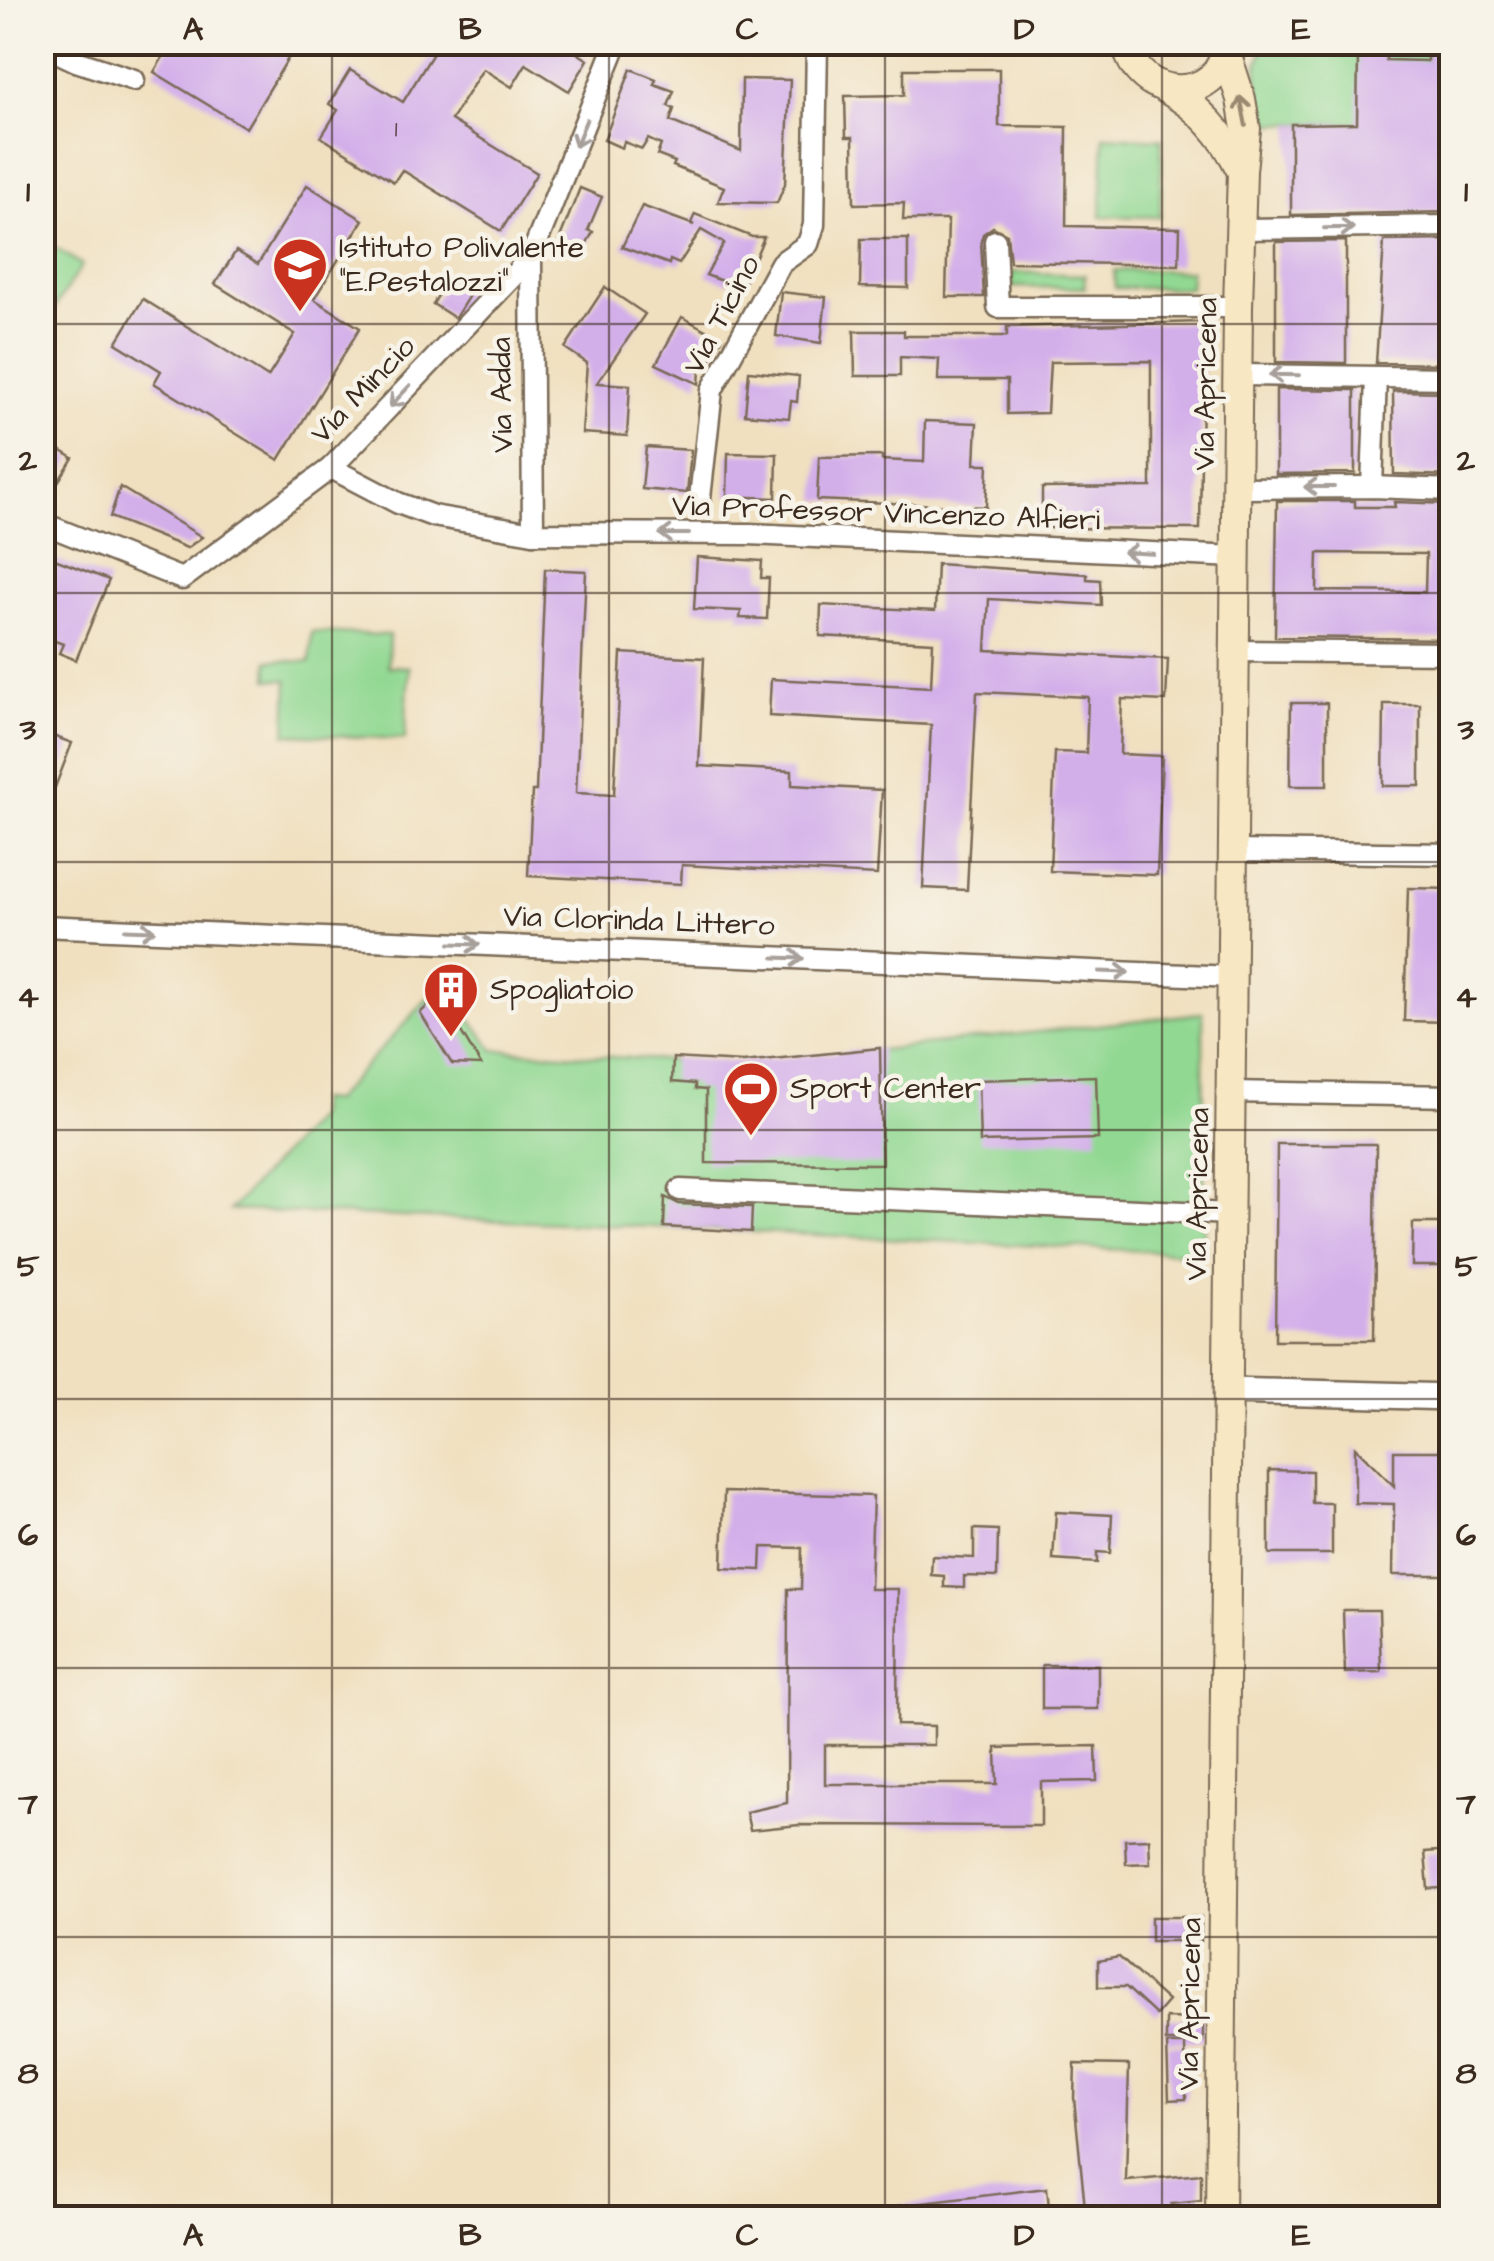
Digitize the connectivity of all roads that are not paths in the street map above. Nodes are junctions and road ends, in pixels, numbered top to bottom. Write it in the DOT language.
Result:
graph roads {
  1 [pos="618,42"];
  2 [pos="817,42"];
  3 [pos="1100,42"];
  4 [pos="1126,42"];
  5 [pos="42,45"];
  6 [pos="1227,47"];
  7 [pos="1139,74"];
  8 [pos="134,80"];
  9 [pos="1166,89"];
  10 [pos="1242,171"];
  11 [pos="1452,226"];
  12 [pos="1241,230"];
  13 [pos="995,242"];
  14 [pos="531,257"];
  15 [pos="1238,307"];
  16 [pos="1240,375"];
  17 [pos="1376,377"];
  18 [pos="1452,378"];
  19 [pos="331,468"];
  20 [pos="1372,487"];
  21 [pos="1237,488"];
  22 [pos="1452,490"];
  23 [pos="699,507"];
  24 [pos="42,524"];
  25 [pos="534,533"];
  26 [pos="1236,557"];
  27 [pos="1236,651"];
  28 [pos="1452,653"];
  29 [pos="1234,852"];
  30 [pos="1452,854"];
  31 [pos="42,926"];
  32 [pos="1233,977"];
  33 [pos="1232,1092"];
  34 [pos="1452,1096"];
  35 [pos="680,1190"];
  36 [pos="1231,1214"];
  37 [pos="1229,1391"];
  38 [pos="1452,1396"];
  39 [pos="1220,2218"];
  1 -- 14 [label="street, Via Mincio, one-way"];
  2 -- 23 [label="street, Via Ticino"];
  3 -- 7 [label="main road"];
  4 -- 7 [label="main road"];
  5 -- 8 [label="street"];
  6 -- 9 [label="main road"];
  10 -- 6 [label="main road, Via Apricena, one-way"];
  7 -- 9 [label="main road"];
  9 -- 10 [label="main road"];
  10 -- 12 [label="main road, Via Apricena"];
  12 -- 11 [label="street, one-way"];
  12 -- 15 [label="main road, Via Apricena"];
  13 -- 15 [label="street"];
  14 -- 19 [label="street, Via Mincio, one-way"];
  14 -- 25 [label="street, Via Adda"];
  15 -- 16 [label="main road, Via Apricena"];
  17 -- 16 [label="street, one-way"];
  16 -- 21 [label="main road, Via Apricena"];
  17 -- 18 [label="street"];
  17 -- 20 [label="street"];
  19 -- 24 [label="street, Via Mincio"];
  19 -- 25 [label="street, Via Professor Vincenzo Alfieri"];
  20 -- 21 [label="street, one-way"];
  20 -- 22 [label="street"];
  21 -- 26 [label="main road, Via Apricena"];
  26 -- 25 [label="street, Via Professor Vincenzo Alfieri, one-way"];
  26 -- 27 [label="main road, Via Apricena"];
  27 -- 28 [label="street"];
  27 -- 29 [label="main road, Via Apricena"];
  29 -- 30 [label="street"];
  29 -- 32 [label="main road, Via Apricena"];
  31 -- 32 [label="street, Via Clorinda Littero, one-way"];
  32 -- 33 [label="main road, Via Apricena"];
  33 -- 34 [label="street"];
  33 -- 36 [label="main road, Via Apricena"];
  35 -- 36 [label="street"];
  36 -- 37 [label="main road, Via Apricena"];
  37 -- 38 [label="street"];
  37 -- 39 [label="main road, Via Apricena"];
}
